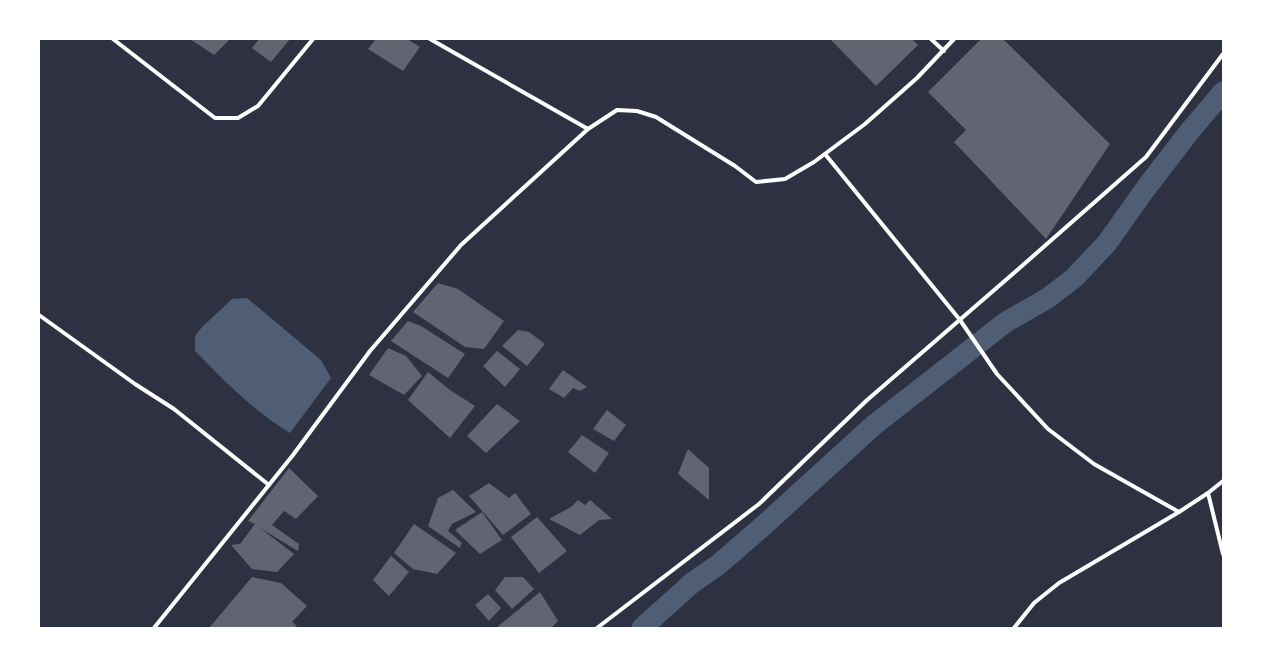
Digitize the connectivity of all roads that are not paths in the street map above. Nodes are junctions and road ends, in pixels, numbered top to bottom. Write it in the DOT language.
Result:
graph roads {
  1 [pos="113,39"];
  2 [pos="313,39"];
  3 [pos="430,39"];
  4 [pos="931,39"];
  5 [pos="954,39"];
  6 [pos="944,51"];
  7 [pos="1223,54"];
  8 [pos="588,129"];
  9 [pos="825,154"];
  10 [pos="39,315"];
  11 [pos="960,320"];
  12 [pos="1223,481"];
  13 [pos="269,485"];
  14 [pos="1208,493"];
  15 [pos="1179,512"];
  16 [pos="1223,554"];
  17 [pos="154,628"];
  18 [pos="597,628"];
  19 [pos="1014,628"];
  1 -- 2 [label="street"];
  3 -- 8 [label="street"];
  4 -- 6 [label="street"];
  5 -- 6 [label="street"];
  6 -- 9 [label="street"];
  7 -- 11 [label="street"];
  8 -- 9 [label="street"];
  8 -- 13 [label="street"];
  9 -- 11 [label="street"];
  10 -- 13 [label="street"];
  11 -- 15 [label="street"];
  11 -- 18 [label="street"];
  12 -- 14 [label="street"];
  13 -- 17 [label="street"];
  14 -- 15 [label="street"];
  14 -- 16 [label="street"];
  15 -- 19 [label="street"];
}
